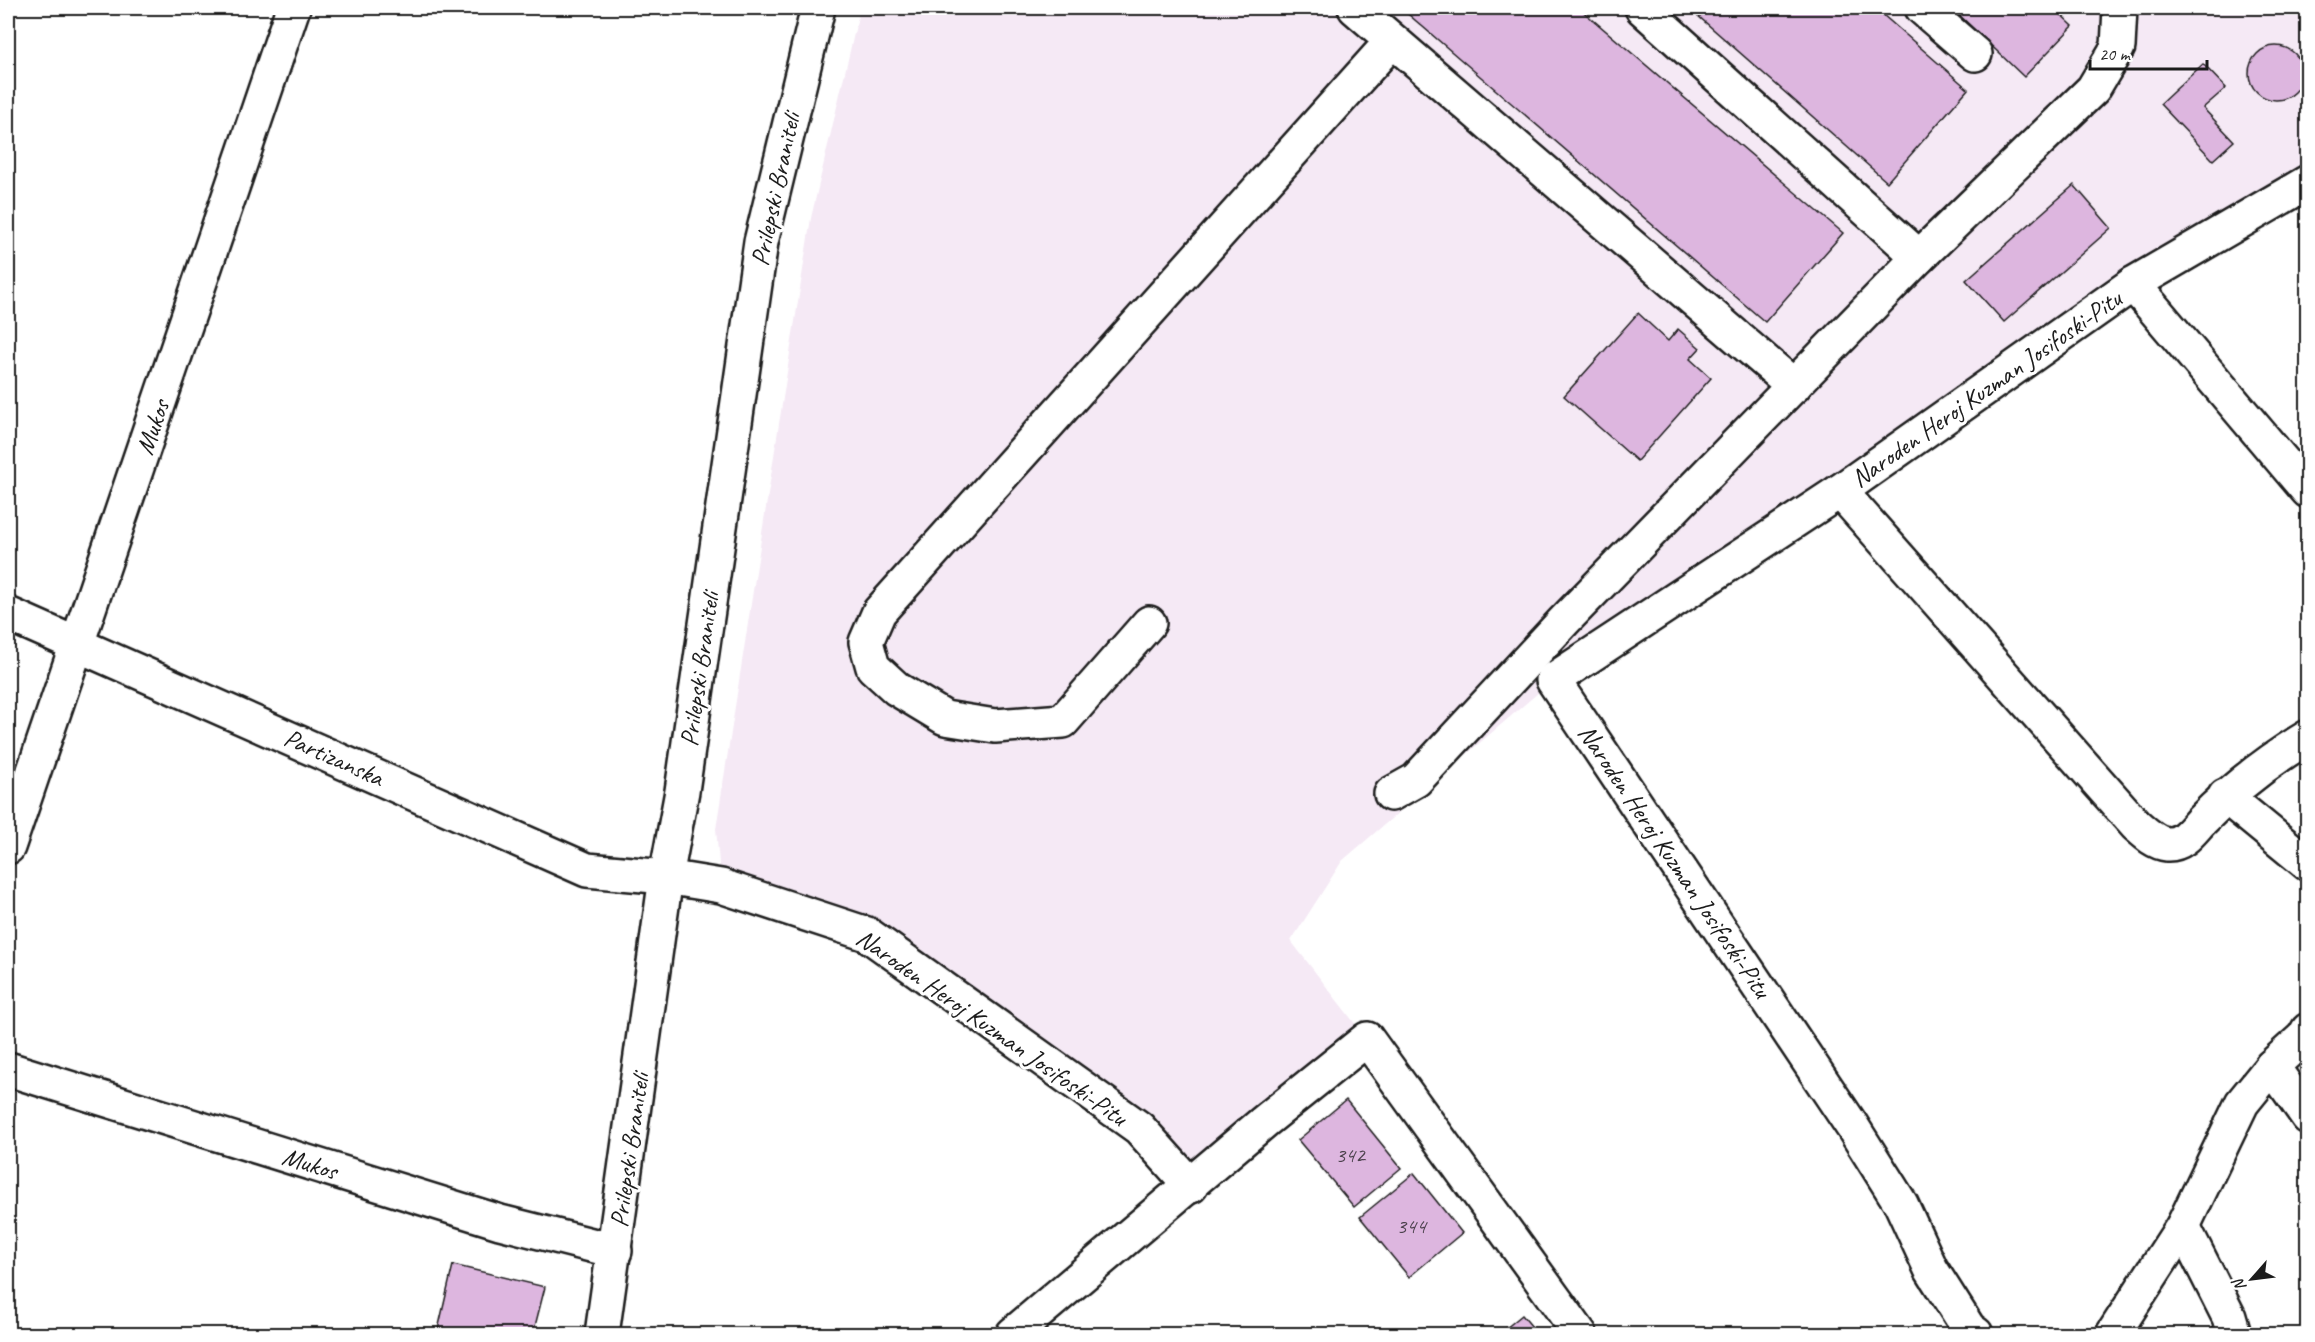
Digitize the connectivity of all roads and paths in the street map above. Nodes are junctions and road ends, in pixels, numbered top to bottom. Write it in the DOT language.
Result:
graph roads {
  1 [pos="293,8"];
  2 [pos="818,8"];
  3 [pos="1355,8"];
  4 [pos="1642,8"];
  5 [pos="1922,8"];
  6 [pos="2120,8"];
  7 [pos="1392,41"];
  8 [pos="1975,54"];
  9 [pos="2307,182"];
  10 [pos="1918,257"];
  11 [pos="2133,284"];
  12 [pos="1794,386"];
  13 [pos="1840,491"];
  14 [pos="2307,491"];
  15 [pos="8,614"];
  16 [pos="1149,623"];
  17 [pos="79,643"];
  18 [pos="2307,736"];
  19 [pos="1390,794"];
  20 [pos="2225,796"];
  21 [pos="8,847"];
  22 [pos="2307,864"];
  23 [pos="666,877"];
  24 [pos="2307,1030"];
  25 [pos="2272,1066"];
  26 [pos="8,1069"];
  27 [pos="2307,1117"];
  28 [pos="1191,1186"];
  29 [pos="2182,1226"];
  30 [pos="615,1251"];
  31 [pos="602,1335"];
  32 [pos="1013,1335"];
  33 [pos="1580,1335"];
  34 [pos="1976,1335"];
  35 [pos="2113,1335"];
  36 [pos="2234,1335"];
  1 -- 17 [label="street, Mukos"];
  2 -- 23 [label="street, Prilepski Braniteli"];
  3 -- 7 [label="street"];
  4 -- 10 [label="street"];
  5 -- 8 [label="street"];
  6 -- 10 [label="street"];
  7 -- 12 [label="street"];
  7 -- 16 [label="street"];
  9 -- 11 [label="street, Naroden Heroj Kuzman Josifoski-Pitu"];
  10 -- 12 [label="street"];
  11 -- 13 [label="street, Naroden Heroj Kuzman Josifoski-Pitu"];
  11 -- 14 [label="street, Naroden Heroj Kuzman Josifoski-Pitu"];
  12 -- 19 [label="street"];
  13 -- 20 [label="street, Naroden Heroj Kuzman Josifoski-Pitu"];
  13 -- 34 [label="street, Naroden Heroj Kuzman Josifoski-Pitu"];
  15 -- 17 [label="street, Partizanska"];
  17 -- 21 [label="street, Mukos"];
  17 -- 23 [label="street, Partizanska"];
  18 -- 20 [label="street, Naroden Heroj Kuzman Josifoski-Pitu"];
  20 -- 22 [label="street"];
  23 -- 28 [label="street, Naroden Heroj Kuzman Josifoski-Pitu"];
  23 -- 30 [label="street, Prilepski Braniteli"];
  24 -- 25 [label="street"];
  25 -- 27 [label="street"];
  25 -- 29 [label="street"];
  26 -- 30 [label="street, Mukos"];
  28 -- 32 [label="street"];
  28 -- 33 [label="street"];
  29 -- 35 [label="street"];
  29 -- 36 [label="street"];
  30 -- 31 [label="street, Prilepski Braniteli"];
}
